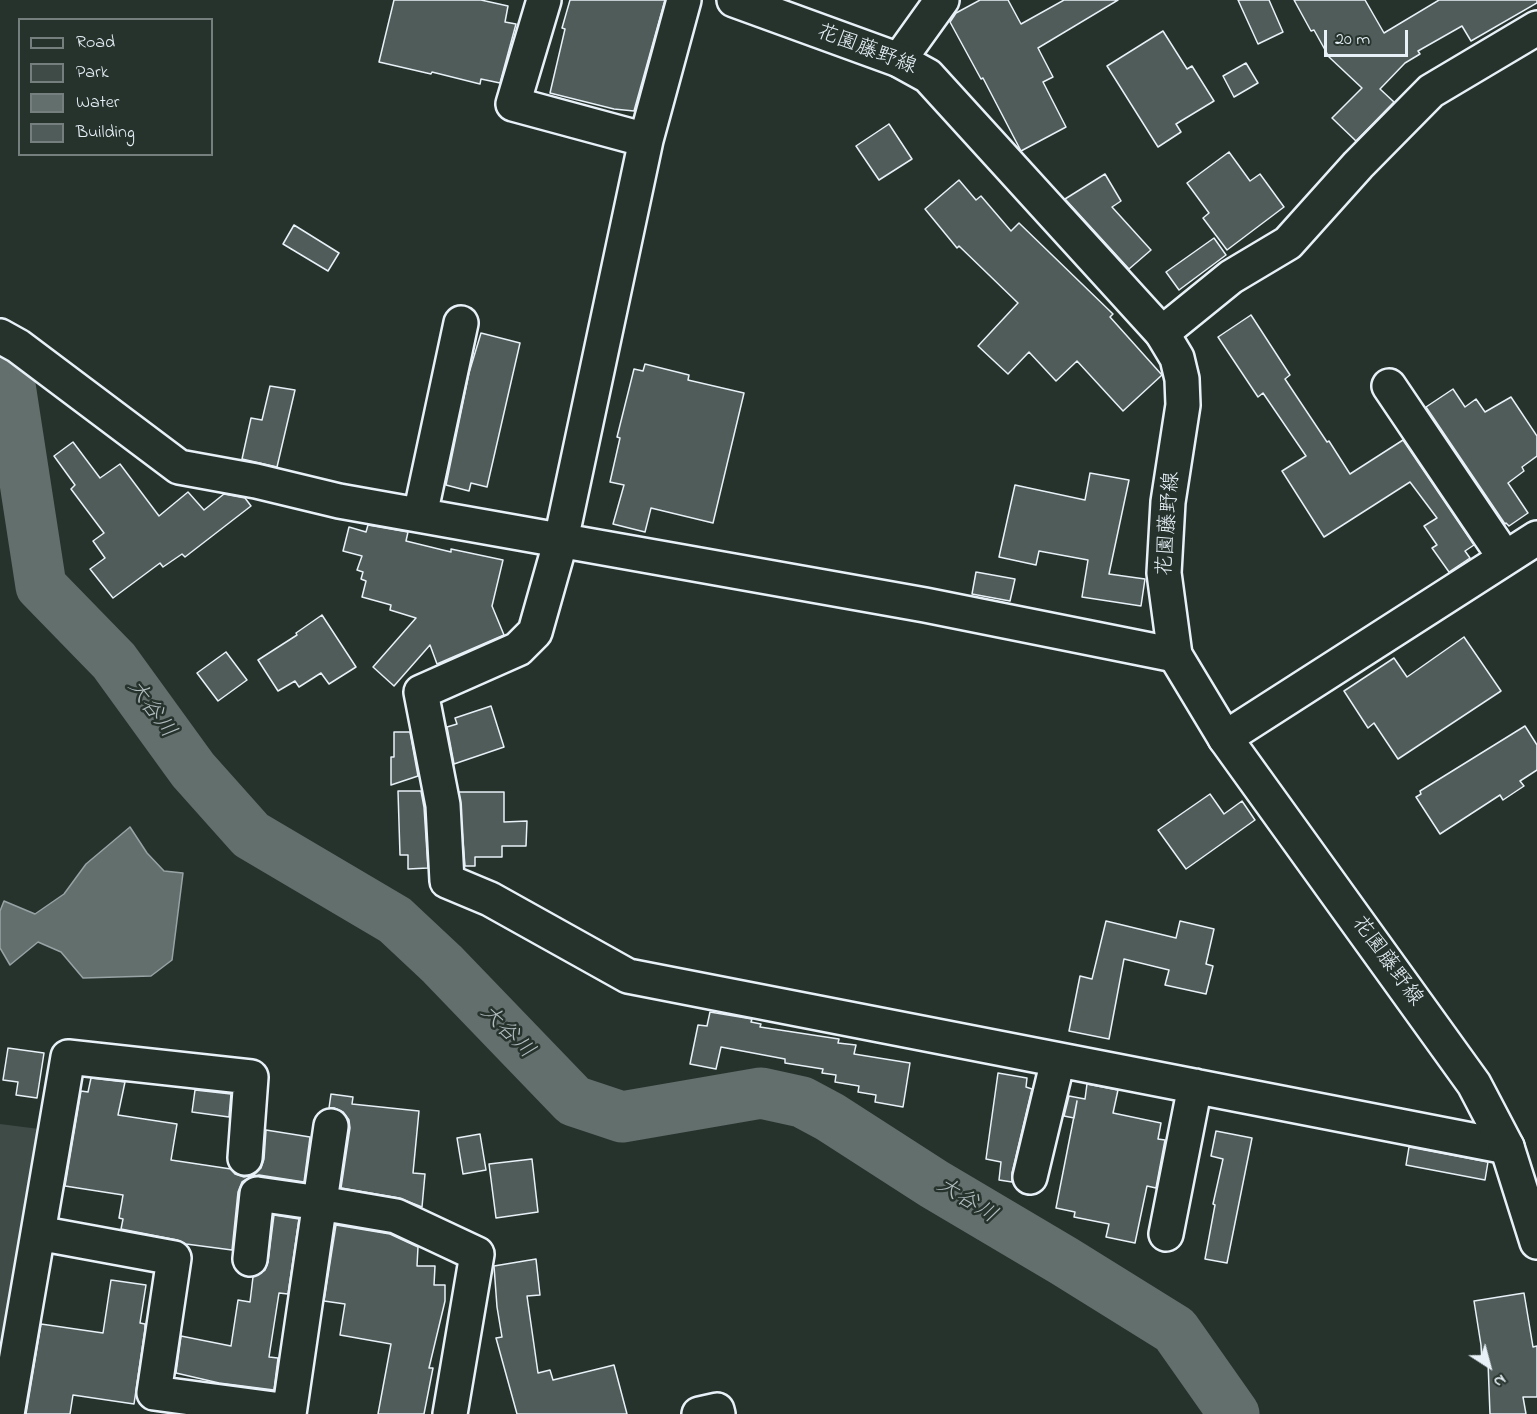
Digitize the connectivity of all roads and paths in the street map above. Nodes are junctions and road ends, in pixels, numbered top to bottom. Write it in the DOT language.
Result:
graph roads {
  1 [pos="544,0"];
  2 [pos="684,0"];
  3 [pos="734,0"];
  4 [pos="942,0"];
  5 [pos="1537,27"];
  6 [pos="899,60"];
  7 [pos="646,140"];
  8 [pos="461,323"];
  9 [pos="1162,333"];
  10 [pos="0,336"];
  11 [pos="1389,386"];
  12 [pos="420,515"];
  13 [pos="1537,538"];
  14 [pos="561,540"];
  15 [pos="1505,558"];
  16 [pos="1175,654"];
  17 [pos="1225,738"];
  18 [pos="1058,1060"];
  19 [pos="1194,1086"];
  20 [pos="331,1126"];
  21 [pos="1507,1147"];
  22 [pos="245,1158"];
  23 [pos="1030,1177"];
  24 [pos="320,1203"];
  25 [pos="38,1233"];
  26 [pos="1166,1234"];
  27 [pos="1537,1242"];
  28 [pos="250,1259"];
  29 [pos="152,1403"];
  30 [pos="289,1413"];
  31 [pos="7,1414"];
  32 [pos="450,1414"];
  33 [pos="699,1414"];
  34 [pos="718,1414"];
  1 -- 7 [label="street"];
  2 -- 7 [label="street"];
  3 -- 6 [label="street, 花園藤野線"];
  4 -- 6 [label="street"];
  5 -- 9 [label="street"];
  6 -- 9 [label="street, 花園藤野線"];
  7 -- 14 [label="street"];
  8 -- 12 [label="street"];
  9 -- 16 [label="street, 花園藤野線"];
  10 -- 12 [label="street"];
  11 -- 15 [label="street"];
  12 -- 14 [label="street"];
  13 -- 15 [label="street"];
  14 -- 16 [label="street"];
  14 -- 18 [label="street"];
  15 -- 17 [label="street"];
  16 -- 17 [label="street, 花園藤野線"];
  17 -- 21 [label="street, 花園藤野線"];
  18 -- 19 [label="street"];
  18 -- 23 [label="street"];
  19 -- 21 [label="street"];
  19 -- 26 [label="street"];
  20 -- 24 [label="street"];
  21 -- 27 [label="street, 花園藤野線"];
  22 -- 25 [label="street"];
  24 -- 28 [label="street"];
  24 -- 30 [label="street"];
  24 -- 32 [label="street"];
  25 -- 29 [label="street"];
  25 -- 31 [label="street"];
  29 -- 30 [label="street"];
  33 -- 34 [label="street"];
}
